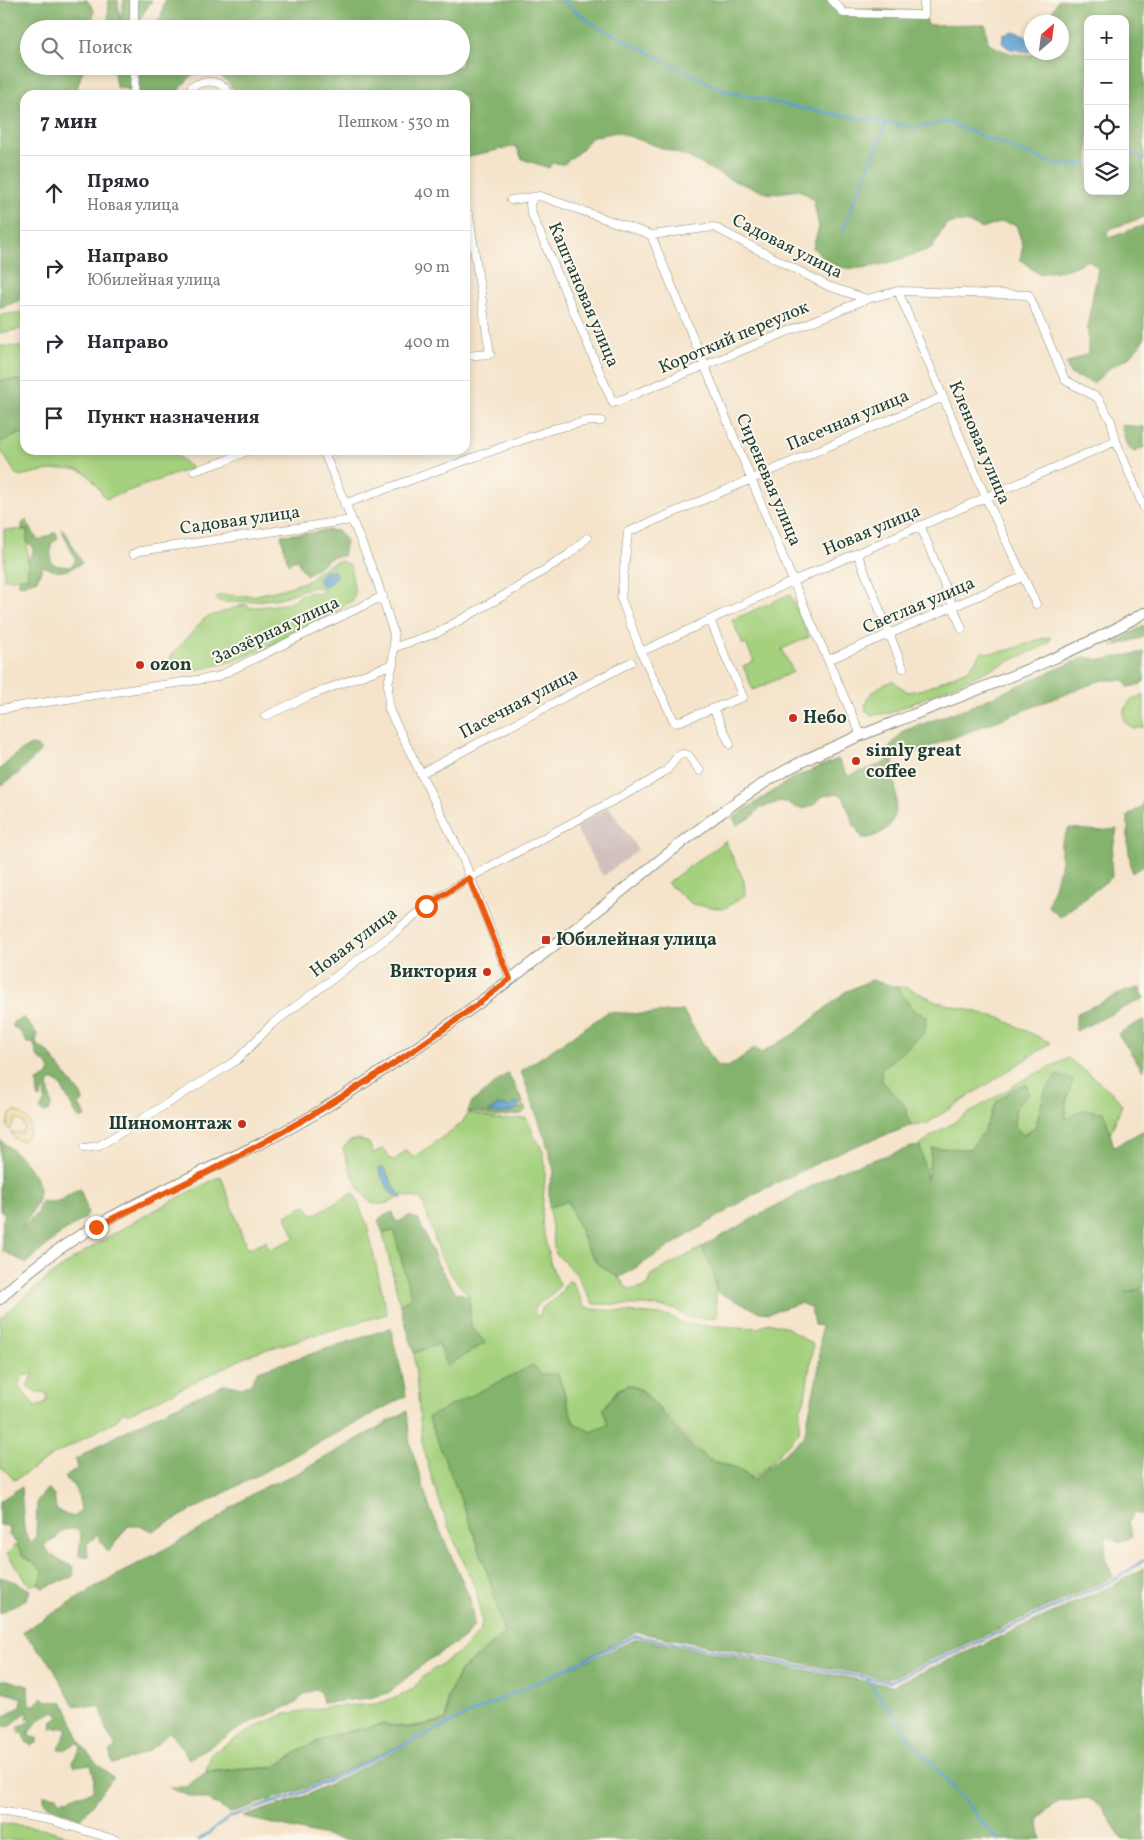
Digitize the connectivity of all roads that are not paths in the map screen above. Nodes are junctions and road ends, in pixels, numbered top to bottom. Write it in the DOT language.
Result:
graph roads {
  1 [pos="134,0"];
  2 [pos="832,0"];
  3 [pos="924,0"];
  4 [pos="134,20"];
  5 [pos="135,75"];
  6 [pos="134,90"];
  7 [pos="190,90"];
  8 [pos="225,90"];
  9 [pos="533,198"];
  10 [pos="511,200"];
  11 [pos="470,222"];
  12 [pos="651,235"];
  13 [pos="898,291"];
  14 [pos="867,299"];
  15 [pos="470,356"];
  16 [pos="704,367"];
  17 [pos="943,397"];
  18 [pos="613,403"];
  19 [pos="601,421"];
  20 [pos="1116,441"];
  21 [pos="238,455"];
  22 [pos="325,455"];
  23 [pos="194,471"];
  24 [pos="751,479"];
  25 [pos="986,498"];
  26 [pos="344,504"];
  27 [pos="1144,508"];
  28 [pos="351,520"];
  29 [pos="921,527"];
  30 [pos="587,538"];
  31 [pos="133,554"];
  32 [pos="858,555"];
  33 [pos="1022,577"];
  34 [pos="793,581"];
  35 [pos="383,596"];
  36 [pos="1036,604"];
  37 [pos="954,607"];
  38 [pos="1144,613"];
  39 [pos="710,620"];
  40 [pos="962,629"];
  41 [pos="891,635"];
  42 [pos="395,647"];
  43 [pos="641,652"];
  44 [pos="828,660"];
  45 [pos="631,662"];
  46 [pos="393,664"];
  47 [pos="903,668"];
  48 [pos="0,709"];
  49 [pos="714,710"];
  50 [pos="265,716"];
  51 [pos="861,735"];
  52 [pos="730,744"];
  53 [pos="700,771"];
  54 [pos="422,773"];
  55 [pos="469,878"];
  56 [pos="510,979"];
  57 [pos="84,1148"];
  58 [pos="0,1299"];
  59 [pos="0,1811"];
  60 [pos="116,1840"];
  1 -- 4 [label="street"];
  2 -- 3 [label="street"];
  5 -- 6 [label="street"];
  7 -- 8 [label="street"];
  9 -- 10 [label="street, Садовая улица"];
  9 -- 12 [label="street, Садовая улица"];
  9 -- 18 [label="street, Каштановая улица"];
  11 -- 15 [label="street"];
  12 -- 14 [label="street, Садовая улица"];
  12 -- 16 [label="street, Сиреневая улица"];
  13 -- 14 [label="street"];
  13 -- 17 [label="street, Кленовая улица"];
  13 -- 20 [label="street"];
  14 -- 16 [label="street, Короткий переулок"];
  16 -- 18 [label="street, Короткий переулок"];
  16 -- 24 [label="street, Сиреневая улица"];
  17 -- 24 [label="street, Пасечная улица"];
  17 -- 25 [label="street, Кленовая улица"];
  19 -- 26 [label="street"];
  20 -- 25 [label="street, Новая улица"];
  20 -- 27 [label="street"];
  21 -- 23 [label="street"];
  22 -- 26 [label="street"];
  24 -- 34 [label="street, Сиреневая улица"];
  24 -- 43 [label="street, Пасечная улица"];
  25 -- 29 [label="street, Новая улица"];
  25 -- 33 [label="street, Кленовая улица"];
  26 -- 28 [label="street"];
  28 -- 31 [label="street, Садовая улица"];
  28 -- 35 [label="street"];
  29 -- 32 [label="street, Новая улица"];
  29 -- 37 [label="street"];
  30 -- 42 [label="street"];
  32 -- 34 [label="street, Новая улица"];
  32 -- 41 [label="street"];
  33 -- 36 [label="street, Кленовая улица"];
  33 -- 37 [label="street, Светлая улица"];
  34 -- 39 [label="street, Новая улица"];
  34 -- 44 [label="street, Сиреневая улица"];
  35 -- 42 [label="street"];
  35 -- 48 [label="street, Заозёрная улица"];
  37 -- 40 [label="street"];
  37 -- 41 [label="street, Светлая улица"];
  38 -- 51 [label="main road"];
  39 -- 43 [label="street, Новая улица"];
  39 -- 49 [label="street"];
  41 -- 44 [label="street, Светлая улица"];
  41 -- 47 [label="street"];
  42 -- 46 [label="street"];
  43 -- 49 [label="street"];
  44 -- 51 [label="street, Сиреневая улица"];
  45 -- 54 [label="street, Пасечная улица"];
  46 -- 50 [label="street"];
  46 -- 54 [label="street"];
  49 -- 52 [label="street"];
  51 -- 56 [label="main road"];
  53 -- 55 [label="street, Новая улица"];
  54 -- 55 [label="street"];
  55 -- 56 [label="street"];
  55 -- 57 [label="street, Новая улица"];
  56 -- 58 [label="main road"];
  59 -- 60 [label="street"];
}
